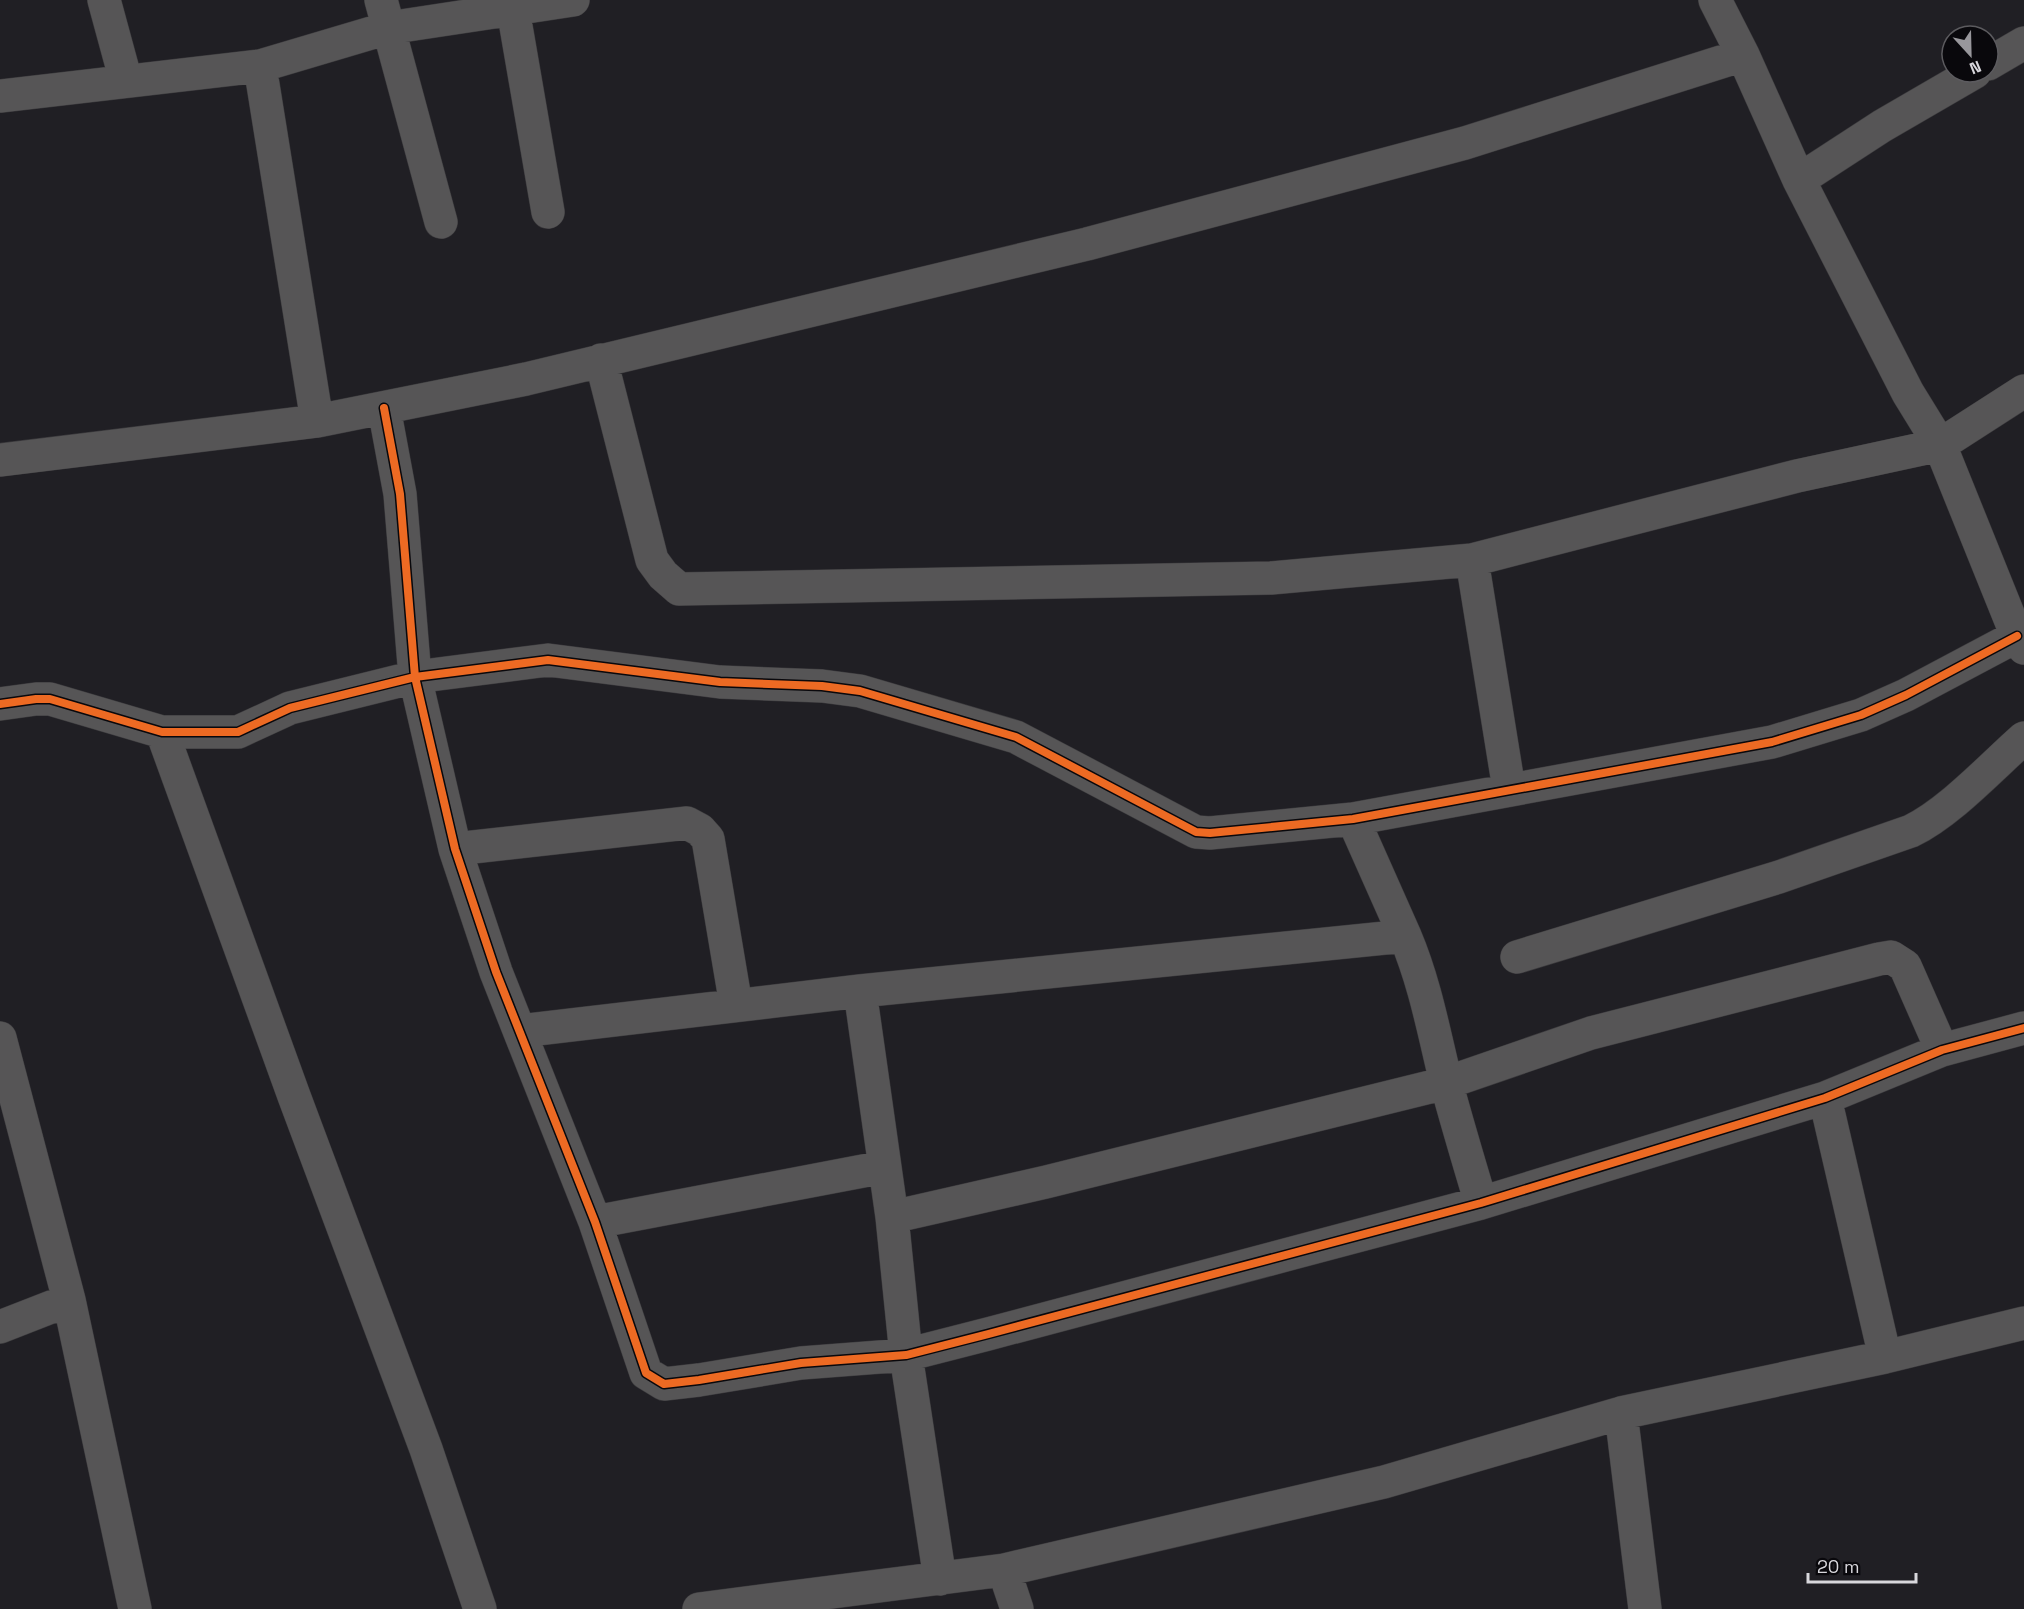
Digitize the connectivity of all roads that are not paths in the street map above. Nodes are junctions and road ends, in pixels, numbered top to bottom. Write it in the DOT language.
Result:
graph roads {
  1 [pos="104,0"];
  2 [pos="573,0"];
  3 [pos="1715,0"];
  4 [pos="513,9"];
  5 [pos="385,14"];
  6 [pos="2024,44"];
  7 [pos="1743,55"];
  8 [pos="2000,57"];
  9 [pos="260,66"];
  10 [pos="126,81"];
  11 [pos="1954,84"];
  12 [pos="0,96"];
  13 [pos="1799,180"];
  14 [pos="548,212"];
  15 [pos="441,222"];
  16 [pos="601,360"];
  17 [pos="2024,390"];
  18 [pos="384,408"];
  19 [pos="317,421"];
  20 [pos="1940,445"];
  21 [pos="0,460"];
  22 [pos="1472,560"];
  23 [pos="2021,642"];
  24 [pos="415,677"];
  25 [pos="0,704"];
  26 [pos="162,732"];
  27 [pos="2024,738"];
  28 [pos="1509,789"];
  29 [pos="1353,819"];
  30 [pos="455,849"];
  31 [pos="1405,936"];
  32 [pos="1517,957"];
  33 [pos="860,991"];
  34 [pos="736,1005"];
  35 [pos="2024,1028"];
  36 [pos="520,1031"];
  37 [pos="0,1038"];
  38 [pos="1942,1050"];
  39 [pos="1446,1083"];
  40 [pos="1825,1098"];
  41 [pos="884,1167"];
  42 [pos="1481,1203"];
  43 [pos="892,1217"];
  44 [pos="595,1222"];
  45 [pos="69,1300"];
  46 [pos="2024,1323"];
  47 [pos="0,1327"];
  48 [pos="906,1355"];
  49 [pos="1885,1357"];
  50 [pos="1621,1413"];
  51 [pos="1004,1570"];
  52 [pos="940,1579"];
  53 [pos="135,1609"];
  54 [pos="480,1609"];
  55 [pos="699,1609"];
  56 [pos="1017,1609"];
  57 [pos="1645,1609"];
  1 -- 10 [label="street"];
  2 -- 4 [label="street"];
  3 -- 7 [label="street"];
  4 -- 5 [label="street"];
  4 -- 14 [label="street"];
  5 -- 9 [label="street"];
  5 -- 15 [label="street"];
  6 -- 8 [label="street"];
  7 -- 13 [label="street"];
  7 -- 16 [label="street"];
  9 -- 10 [label="street"];
  9 -- 19 [label="street"];
  10 -- 12 [label="street"];
  11 -- 13 [label="street"];
  13 -- 20 [label="street"];
  16 -- 18 [label="street"];
  16 -- 22 [label="street"];
  17 -- 20 [label="street"];
  18 -- 19 [label="street"];
  18 -- 24 [label="street"];
  19 -- 21 [label="street"];
  20 -- 22 [label="street"];
  20 -- 23 [label="street"];
  22 -- 28 [label="street"];
  23 -- 28 [label="street"];
  24 -- 26 [label="street"];
  24 -- 29 [label="street"];
  24 -- 30 [label="street"];
  25 -- 26 [label="street"];
  26 -- 54 [label="street"];
  27 -- 32 [label="street"];
  28 -- 29 [label="street"];
  29 -- 31 [label="street"];
  30 -- 34 [label="street"];
  30 -- 36 [label="street"];
  31 -- 33 [label="street"];
  31 -- 39 [label="street"];
  33 -- 34 [label="street"];
  33 -- 41 [label="street"];
  34 -- 36 [label="street"];
  35 -- 38 [label="street"];
  36 -- 44 [label="street"];
  37 -- 45 [label="street"];
  38 -- 39 [label="street"];
  38 -- 40 [label="street"];
  39 -- 42 [label="street"];
  39 -- 43 [label="street"];
  40 -- 42 [label="street"];
  40 -- 49 [label="street"];
  41 -- 43 [label="street"];
  41 -- 44 [label="street"];
  42 -- 48 [label="street"];
  43 -- 48 [label="street"];
  44 -- 48 [label="street"];
  45 -- 47 [label="street"];
  45 -- 53 [label="street"];
  46 -- 49 [label="street"];
  48 -- 52 [label="street"];
  49 -- 50 [label="street"];
  50 -- 51 [label="street"];
  50 -- 57 [label="street"];
  51 -- 52 [label="street"];
  51 -- 56 [label="street"];
  52 -- 55 [label="street"];
}
